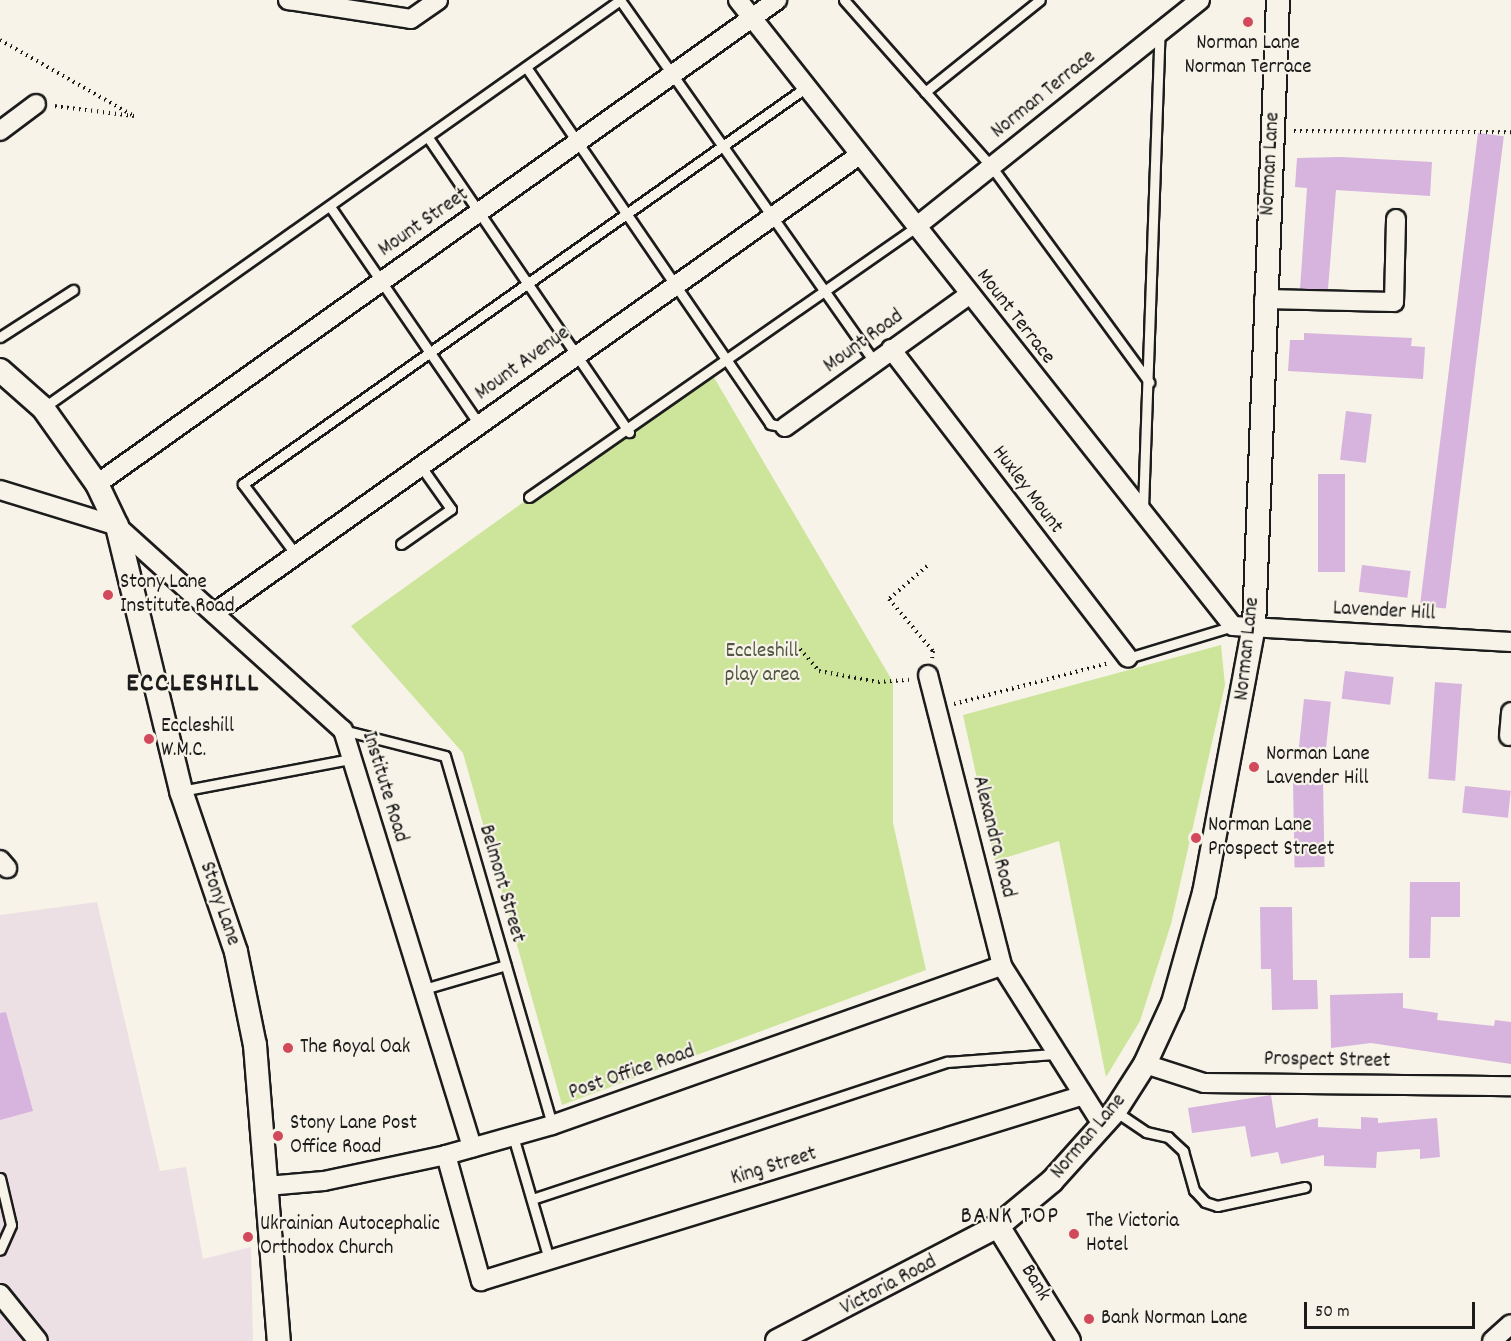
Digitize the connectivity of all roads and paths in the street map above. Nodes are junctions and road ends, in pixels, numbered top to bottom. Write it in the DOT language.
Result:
graph roads {
  1 [pos="288,0"];
  2 [pos="438,0"];
  3 [pos="738,0"];
  4 [pos="777,0"];
  5 [pos="844,0"];
  6 [pos="1040,0"];
  7 [pos="1200,0"];
  8 [pos="1278,0"];
  9 [pos="752,18"];
  10 [pos="1160,31"];
  11 [pos="0,40"];
  12 [pos="526,67"];
  13 [pos="672,74"];
  14 [pos="805,88"];
  15 [pos="925,92"];
  16 [pos="36,104"];
  17 [pos="0,131"];
  18 [pos="1273,131"];
  19 [pos="1511,132"];
  20 [pos="429,139"];
  21 [pos="574,140"];
  22 [pos="723,146"];
  23 [pos="858,156"];
  24 [pos="991,166"];
  25 [pos="331,208"];
  26 [pos="478,212"];
  27 [pos="624,216"];
  28 [pos="774,216"];
  29 [pos="1396,219"];
  30 [pos="917,226"];
  31 [pos="381,281"];
  32 [pos="526,282"];
  33 [pos="673,286"];
  34 [pos="73,290"];
  35 [pos="826,293"];
  36 [pos="969,295"];
  37 [pos="1264,299"];
  38 [pos="0,337"];
  39 [pos="891,349"];
  40 [pos="429,353"];
  41 [pos="574,356"];
  42 [pos="726,362"];
  43 [pos="873,362"];
  44 [pos="0,370"];
  45 [pos="1149,382"];
  46 [pos="43,408"];
  47 [pos="479,424"];
  48 [pos="785,427"];
  49 [pos="629,432"];
  50 [pos="420,465"];
  51 [pos="97,484"];
  52 [pos="0,490"];
  53 [pos="529,497"];
  54 [pos="1143,517"];
  55 [pos="117,526"];
  56 [pos="401,544"];
  57 [pos="294,552"];
  58 [pos="927,566"];
  59 [pos="217,611"];
  60 [pos="1244,627"];
  61 [pos="1511,642"];
  62 [pos="795,652"];
  63 [pos="1128,658"];
  64 [pos="928,675"];
  65 [pos="937,708"];
  66 [pos="1511,712"];
  67 [pos="342,729"];
  68 [pos="1509,736"];
  69 [pos="351,759"];
  70 [pos="181,791"];
  71 [pos="506,965"];
  72 [pos="1002,966"];
  73 [pos="424,989"];
  74 [pos="1054,1054"];
  75 [pos="1145,1064"];
  76 [pos="1511,1086"];
  77 [pos="1081,1096"];
  78 [pos="1109,1119"];
  79 [pos="552,1125"];
  80 [pos="513,1136"];
  81 [pos="472,1148"];
  82 [pos="446,1155"];
  83 [pos="0,1178"];
  84 [pos="267,1186"];
  85 [pos="1305,1187"];
  86 [pos="532,1199"];
  87 [pos="998,1226"];
  88 [pos="0,1250"];
  89 [pos="549,1259"];
  90 [pos="0,1294"];
  91 [pos="1511,1324"];
  92 [pos="276,1339"];
  93 [pos="38,1341"];
  94 [pos="777,1341"];
  95 [pos="1069,1341"];
  96 [pos="1492,1341"];
  1 -- 2 [label="street"];
  3 -- 9 [label="street, Mount Terrace"];
  4 -- 9 [label="street, Mount Street"];
  5 -- 15 [label="lane"];
  6 -- 15 [label="lane"];
  7 -- 10 [label="street, Norman Terrace"];
  8 -- 18 [label="street, Norman Lane"];
  9 -- 13 [label="street, Mount Street"];
  9 -- 14 [label="street, Mount Terrace"];
  10 -- 24 [label="street, Norman Terrace"];
  10 -- 45 [label="lane"];
  11 -- 16 [label="path"];
  12 -- 13 [label="lane"];
  12 -- 20 [label="lane"];
  12 -- 21 [label="lane"];
  13 -- 21 [label="street, Mount Street"];
  13 -- 22 [label="lane"];
  14 -- 22 [label="lane"];
  14 -- 23 [label="street, Mount Terrace"];
  15 -- 24 [label="lane"];
  16 -- 17 [label="street"];
  18 -- 19 [label="path"];
  18 -- 37 [label="street, Norman Lane"];
  20 -- 25 [label="lane"];
  20 -- 26 [label="lane"];
  21 -- 26 [label="street, Mount Street"];
  21 -- 27 [label="lane"];
  22 -- 27 [label="lane"];
  22 -- 28 [label="lane"];
  23 -- 28 [label="street, Mount Avenue"];
  23 -- 30 [label="street, Mount Terrace"];
  24 -- 30 [label="street, Norman Terrace"];
  24 -- 45 [label="lane"];
  25 -- 31 [label="lane"];
  25 -- 46 [label="lane"];
  26 -- 31 [label="street, Mount Street"];
  26 -- 32 [label="lane"];
  27 -- 32 [label="lane"];
  27 -- 33 [label="lane"];
  28 -- 33 [label="street, Mount Avenue"];
  28 -- 35 [label="lane"];
  29 -- 37 [label="street"];
  30 -- 35 [label="lane"];
  30 -- 36 [label="street, Mount Terrace"];
  31 -- 40 [label="lane"];
  31 -- 51 [label="street, Mount Street"];
  32 -- 40 [label="lane"];
  32 -- 41 [label="lane"];
  33 -- 41 [label="street, Mount Avenue"];
  33 -- 42 [label="lane"];
  34 -- 38 [label="lane"];
  35 -- 42 [label="lane"];
  35 -- 43 [label="lane"];
  36 -- 39 [label="street, Mount Road"];
  36 -- 54 [label="street, Mount Terrace"];
  37 -- 60 [label="street, Norman Lane"];
  39 -- 43 [label="street, Mount Road"];
  39 -- 63 [label="street, Huxley Mount"];
  40 -- 47 [label="lane"];
  40 -- 57 [label="lane"];
  41 -- 47 [label="street, Mount Avenue"];
  41 -- 49 [label="lane"];
  42 -- 48 [label="lane"];
  42 -- 49 [label="lane"];
  43 -- 48 [label="street, Mount Road"];
  44 -- 46 [label="street, Stony Lane"];
  45 -- 54 [label="lane"];
  46 -- 51 [label="street, Stony Lane"];
  47 -- 50 [label="street, Mount Avenue"];
  49 -- 53 [label="lane"];
  50 -- 56 [label="lane"];
  50 -- 57 [label="street, Mount Avenue"];
  51 -- 55 [label="street, Stony Lane"];
  52 -- 55 [label="street"];
  54 -- 60 [label="street, Mount Terrace"];
  55 -- 59 [label="street, Institute Road"];
  55 -- 70 [label="street, Stony Lane"];
  57 -- 59 [label="street, Mount Avenue"];
  58 -- 64 [label="path"];
  59 -- 67 [label="street, Institute Road"];
  60 -- 61 [label="street, Lavender Hill"];
  60 -- 63 [label="lane"];
  60 -- 75 [label="street, Norman Lane"];
  62 -- 64 [label="path"];
  63 -- 65 [label="path"];
  64 -- 65 [label="street, Alexandra Road"];
  65 -- 72 [label="street, Alexandra Road"];
  66 -- 68 [label="street"];
  67 -- 69 [label="street, Institute Road"];
  67 -- 71 [label="lane, Belmont Street"];
  69 -- 70 [label="lane"];
  69 -- 73 [label="street, Institute Road"];
  70 -- 84 [label="street, Stony Lane"];
  71 -- 73 [label="lane"];
  71 -- 79 [label="lane, Belmont Street"];
  72 -- 74 [label="street, Alexandra Road"];
  72 -- 79 [label="street, Post Office Road"];
  73 -- 81 [label="street, Institute Road"];
  74 -- 77 [label="street, Alexandra Road"];
  74 -- 86 [label="lane"];
  75 -- 76 [label="street, Prospect Street"];
  75 -- 78 [label="street, Norman Lane"];
  77 -- 78 [label="street, Alexandra Road"];
  77 -- 89 [label="street, King Street"];
  78 -- 85 [label="lane"];
  78 -- 87 [label="street, Norman Lane"];
  79 -- 80 [label="street, Post Office Road"];
  80 -- 81 [label="street, Post Office Road"];
  80 -- 86 [label="lane"];
  81 -- 82 [label="street, Post Office Road"];
  82 -- 84 [label="street, Post Office Road"];
  82 -- 89 [label="street, King Street"];
  83 -- 88 [label="lane"];
  84 -- 92 [label="street, Stony Lane"];
  86 -- 89 [label="lane"];
  87 -- 94 [label="street, Victoria Road"];
  87 -- 95 [label="street, Bank"];
  90 -- 93 [label="street"];
  91 -- 96 [label="street"];
}
